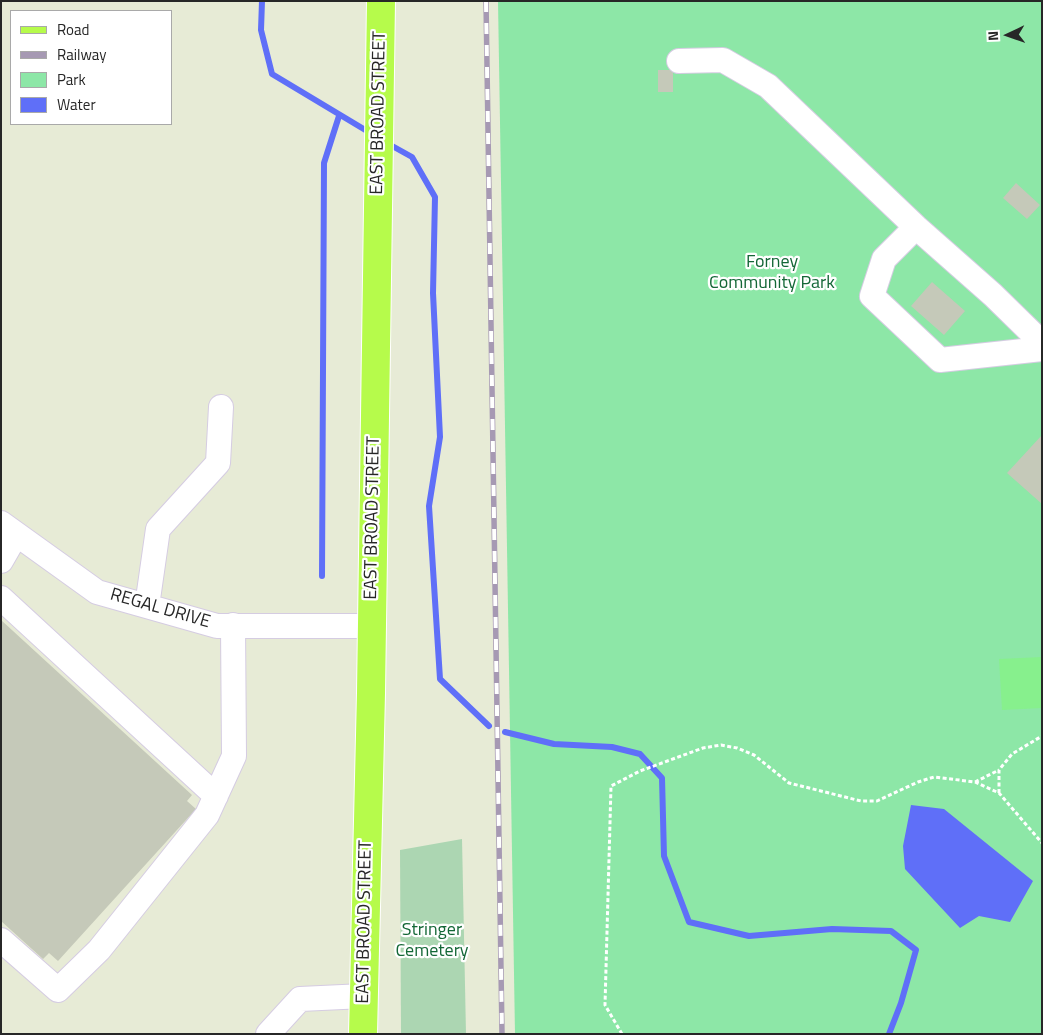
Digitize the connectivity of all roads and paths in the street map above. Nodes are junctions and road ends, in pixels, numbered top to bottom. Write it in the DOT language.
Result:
graph roads {
  1 [pos="381,1"];
  2 [pos="679,61"];
  3 [pos="916,227"];
  4 [pos="1042,343"];
  5 [pos="1042,349"];
  6 [pos="221,407"];
  7 [pos="9,529"];
  8 [pos="1,561"];
  9 [pos="1,598"];
  10 [pos="146,606"];
  11 [pos="233,625"];
  12 [pos="371,626"];
  13 [pos="1042,736"];
  14 [pos="998,770"];
  15 [pos="976,782"];
  16 [pos="999,793"];
  17 [pos="216,796"];
  18 [pos="1042,843"];
  19 [pos="1,940"];
  20 [pos="364,996"];
  21 [pos="268,1034"];
  22 [pos="363,1034"];
  23 [pos="622,1034"];
  1 -- 12 [label="main road, EAST BROAD STREET"];
  2 -- 3 [label="street"];
  3 -- 4 [label="street"];
  3 -- 5 [label="street"];
  6 -- 10 [label="street"];
  7 -- 8 [label="street"];
  7 -- 10 [label="street, REGAL DRIVE"];
  9 -- 17 [label="street"];
  10 -- 11 [label="street, REGAL DRIVE"];
  11 -- 12 [label="street, REGAL DRIVE"];
  11 -- 17 [label="street"];
  12 -- 20 [label="main road, EAST BROAD STREET"];
  13 -- 14 [label="path"];
  14 -- 15 [label="path"];
  14 -- 16 [label="path"];
  15 -- 16 [label="path"];
  15 -- 23 [label="path"];
  16 -- 18 [label="path"];
  17 -- 19 [label="street"];
  20 -- 21 [label="street"];
  20 -- 22 [label="main road, EAST BROAD STREET"];
}
